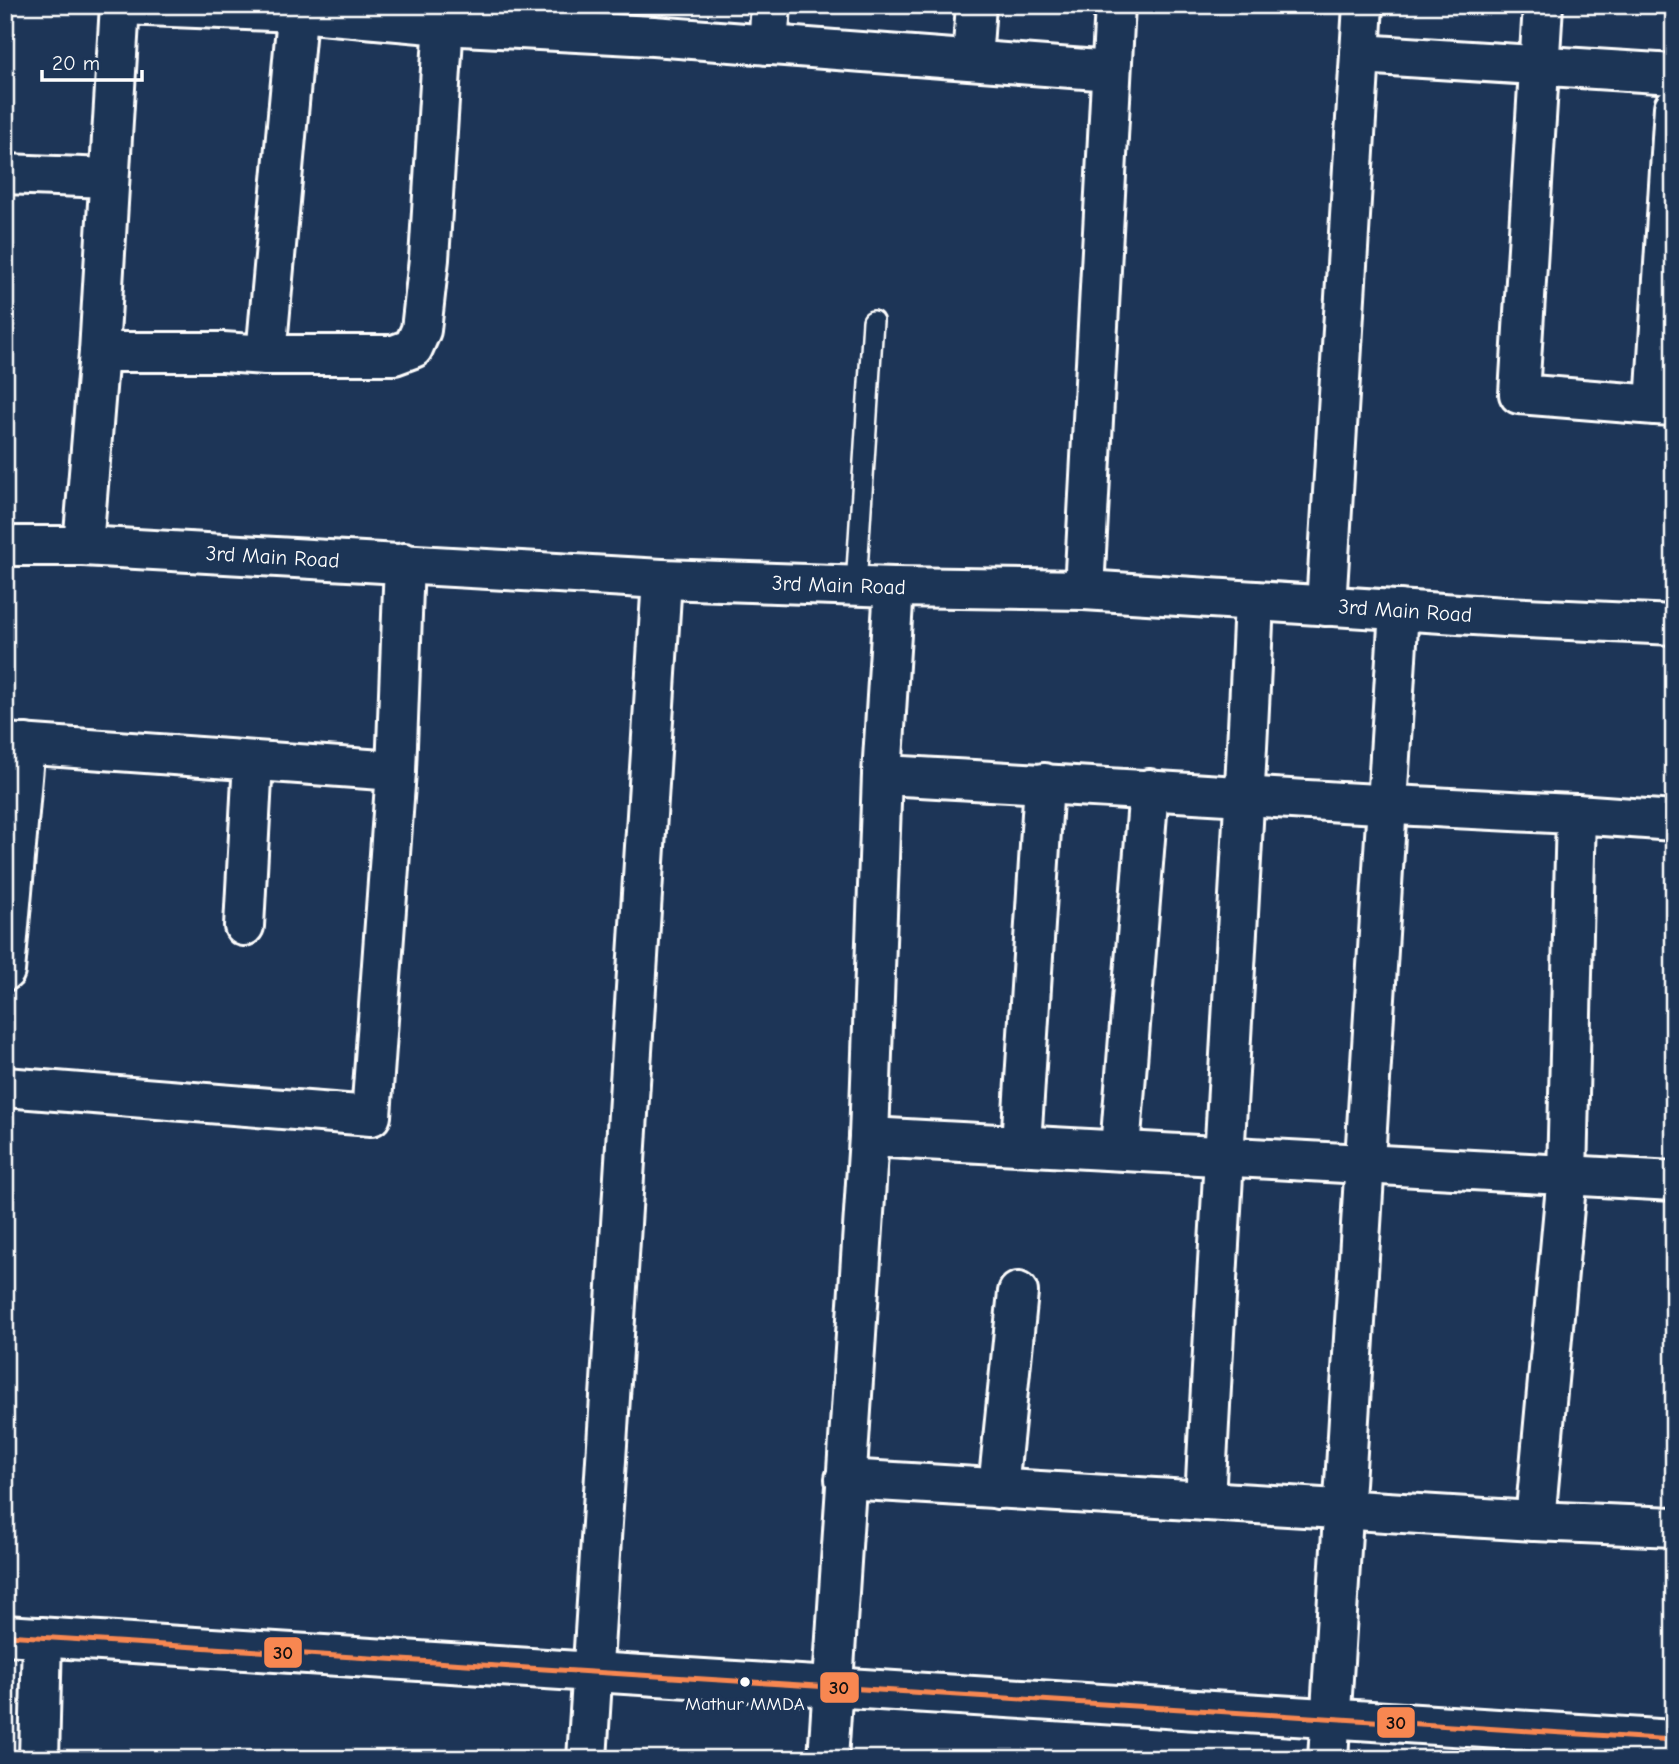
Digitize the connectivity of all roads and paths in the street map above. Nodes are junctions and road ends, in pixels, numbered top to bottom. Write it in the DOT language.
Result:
graph roads {
  1 [pos="121,5"];
  2 [pos="771,5"];
  3 [pos="976,5"];
  4 [pos="1115,5"];
  5 [pos="1363,5"];
  6 [pos="1544,5"];
  7 [pos="298,8"];
  8 [pos="444,15"];
  9 [pos="654,20"];
  10 [pos="768,45"];
  11 [pos="1360,54"];
  12 [pos="972,60"];
  13 [pos="1539,65"];
  14 [pos="1111,71"];
  15 [pos="1674,74"];
  16 [pos="1674,107"];
  17 [pos="5,174"];
  18 [pos="108,178"];
  19 [pos="873,321"];
  20 [pos="99,352"];
  21 [pos="266,355"];
  22 [pos="1664,405"];
  23 [pos="5,546"];
  24 [pos="83,546"];
  25 [pos="404,563"];
  26 [pos="662,579"];
  27 [pos="856,586"];
  28 [pos="894,587"];
  29 [pos="1084,590"];
  30 [pos="1254,601"];
  31 [pos="1326,606"];
  32 [pos="1399,611"];
  33 [pos="1674,625"];
  34 [pos="15,743"];
  35 [pos="253,761"];
  36 [pos="396,771"];
  37 [pos="882,775"];
  38 [pos="1044,783"];
  39 [pos="1149,789"];
  40 [pos="1246,795"];
  41 [pos="1387,806"];
  42 [pos="1576,814"];
  43 [pos="1674,821"];
  44 [pos="244,926"];
  45 [pos="5,971"];
  46 [pos="5,1087"];
  47 [pos="869,1137"];
  48 [pos="1021,1144"];
  49 [pos="1120,1149"];
  50 [pos="1223,1156"];
  51 [pos="1364,1164"];
  52 [pos="1567,1175"];
  53 [pos="1674,1181"];
  54 [pos="1018,1292"];
  55 [pos="845,1479"];
  56 [pos="998,1489"];
  57 [pos="1205,1502"];
  58 [pos="1344,1510"];
  59 [pos="1535,1521"];
  60 [pos="1674,1527"];
  61 [pos="23,1636"];
  62 [pos="593,1671"];
  63 [pos="833,1685"];
  64 [pos="1331,1720"];
  65 [pos="1674,1740"];
  66 [pos="39,1759"];
  67 [pos="587,1759"];
  68 [pos="828,1759"];
  69 [pos="1328,1759"];
  1 -- 7 [label="street"];
  1 -- 18 [label="street"];
  2 -- 10 [label="street"];
  3 -- 12 [label="street"];
  4 -- 14 [label="street"];
  5 -- 11 [label="street"];
  6 -- 13 [label="street"];
  7 -- 8 [label="street"];
  7 -- 21 [label="street"];
  8 -- 9 [label="street"];
  8 -- 21 [label="street"];
  9 -- 10 [label="street"];
  10 -- 12 [label="street"];
  11 -- 13 [label="street"];
  11 -- 31 [label="street"];
  12 -- 14 [label="street"];
  13 -- 15 [label="street"];
  13 -- 22 [label="street"];
  14 -- 29 [label="street"];
  16 -- 22 [label="street"];
  17 -- 18 [label="street"];
  18 -- 20 [label="street"];
  19 -- 27 [label="lane"];
  20 -- 21 [label="street"];
  20 -- 24 [label="street"];
  23 -- 24 [label="street, 3rd Main Road"];
  24 -- 25 [label="street, 3rd Main Road"];
  25 -- 26 [label="street, 3rd Main Road"];
  25 -- 36 [label="street"];
  26 -- 27 [label="street, 3rd Main Road"];
  26 -- 62 [label="street"];
  27 -- 28 [label="street, 3rd Main Road"];
  28 -- 29 [label="street, 3rd Main Road"];
  28 -- 37 [label="street"];
  29 -- 30 [label="street, 3rd Main Road"];
  30 -- 31 [label="street, 3rd Main Road"];
  30 -- 40 [label="street"];
  31 -- 32 [label="street, 3rd Main Road"];
  32 -- 33 [label="street, 3rd Main Road"];
  32 -- 41 [label="street"];
  34 -- 35 [label="street"];
  34 -- 45 [label="street"];
  35 -- 36 [label="street"];
  35 -- 44 [label="street"];
  36 -- 46 [label="street"];
  37 -- 38 [label="street"];
  37 -- 47 [label="street"];
  38 -- 39 [label="street"];
  38 -- 48 [label="street"];
  39 -- 40 [label="street"];
  39 -- 49 [label="street"];
  40 -- 41 [label="street"];
  40 -- 50 [label="street"];
  41 -- 42 [label="street"];
  41 -- 51 [label="street"];
  42 -- 43 [label="street"];
  42 -- 52 [label="street"];
  47 -- 48 [label="street"];
  47 -- 55 [label="street"];
  48 -- 49 [label="street"];
  49 -- 50 [label="street"];
  50 -- 51 [label="street"];
  50 -- 57 [label="street"];
  51 -- 52 [label="street"];
  51 -- 58 [label="street"];
  52 -- 53 [label="street"];
  52 -- 59 [label="street"];
  54 -- 56 [label="street"];
  55 -- 56 [label="street"];
  55 -- 63 [label="street"];
  56 -- 57 [label="street"];
  57 -- 58 [label="street"];
  58 -- 59 [label="street"];
  58 -- 64 [label="street"];
  59 -- 60 [label="street"];
  61 -- 62 [label="street"];
  61 -- 66 [label="street"];
  62 -- 63 [label="street"];
  62 -- 67 [label="street"];
  63 -- 64 [label="street"];
  63 -- 68 [label="street"];
  64 -- 65 [label="street"];
  64 -- 69 [label="street"];
}
